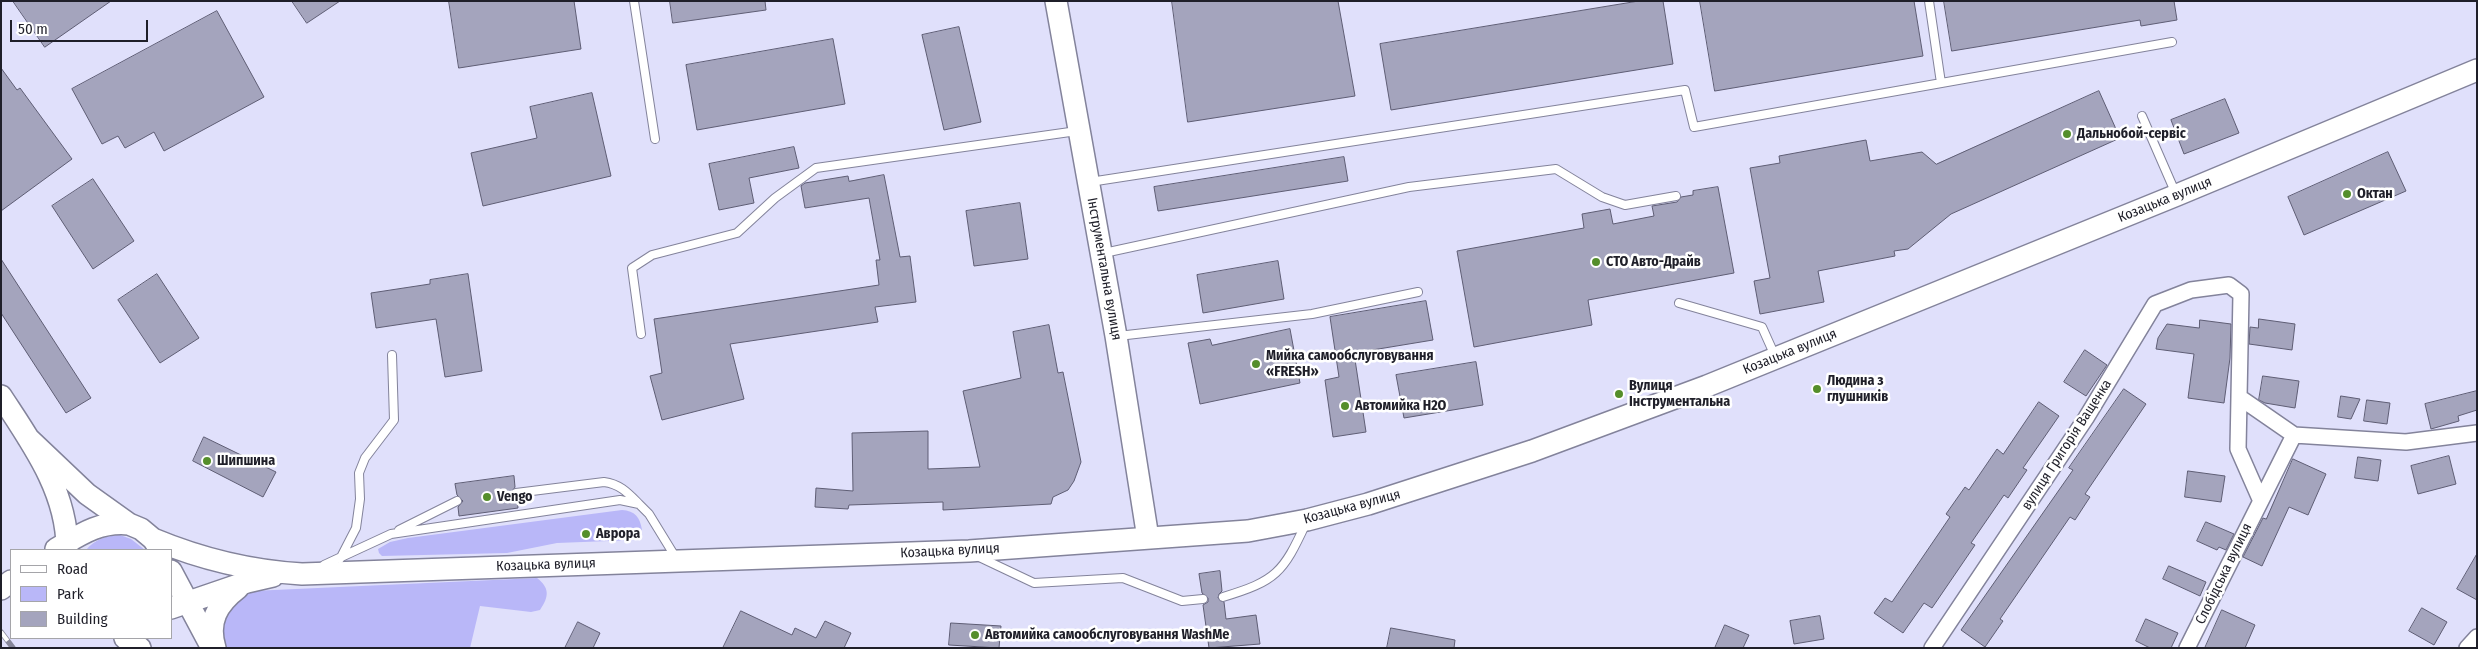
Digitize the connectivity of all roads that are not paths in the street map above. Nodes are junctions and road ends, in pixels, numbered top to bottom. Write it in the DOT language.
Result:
graph roads {
  1 [pos="634,1"];
  2 [pos="1056,1"];
  3 [pos="1929,1"];
  4 [pos="2172,42"];
  5 [pos="2477,70"];
  6 [pos="1941,83"];
  7 [pos="2142,116"];
  8 [pos="1079,131"];
  9 [pos="655,138"];
  10 [pos="1088,183"];
  11 [pos="2177,195"];
  12 [pos="1676,196"];
  13 [pos="1102,254"];
  14 [pos="1418,292"];
  15 [pos="1679,303"];
  16 [pos="641,334"];
  17 [pos="1116,336"];
  18 [pos="392,355"];
  19 [pos="1776,358"];
  20 [pos="1,396"];
  21 [pos="2239,397"];
  22 [pos="2477,433"];
  23 [pos="2294,435"];
  24 [pos="28,438"];
  25 [pos="516,493"];
  26 [pos="2260,499"];
  27 [pos="457,501"];
  28 [pos="639,504"];
  29 [pos="60,509"];
  30 [pos="1307,520"];
  31 [pos="129,524"];
  32 [pos="391,534"];
  33 [pos="1148,538"];
  34 [pos="157,544"];
  35 [pos="69,545"];
  36 [pos="43,549"];
  37 [pos="969,551"];
  38 [pos="340,559"];
  39 [pos="677,560"];
  40 [pos="294,574"];
  41 [pos="172,575"];
  42 [pos="246,582"];
  43 [pos="1223,596"];
  44 [pos="1203,599"];
  45 [pos="179,605"];
  46 [pos="2477,637"];
  47 [pos="126,639"];
  48 [pos="140,648"];
  49 [pos="213,648"];
  50 [pos="1932,648"];
  51 [pos="2187,648"];
  52 [pos="2467,648"];
  1 -- 9 [label="lane"];
  2 -- 8 [label="main road, Інструментальна вулиця"];
  3 -- 6 [label="lane"];
  4 -- 6 [label="lane"];
  5 -- 11 [label="main road, Козацька вулиця"];
  6 -- 10 [label="lane"];
  7 -- 11 [label="lane"];
  8 -- 10 [label="main road, Інструментальна вулиця"];
  8 -- 16 [label="lane"];
  10 -- 13 [label="main road, Інструментальна вулиця"];
  11 -- 19 [label="main road, Козацька вулиця"];
  12 -- 13 [label="lane"];
  13 -- 17 [label="main road, Інструментальна вулиця"];
  14 -- 17 [label="lane"];
  15 -- 19 [label="lane"];
  17 -- 33 [label="main road, Інструментальна вулиця"];
  18 -- 38 [label="lane"];
  19 -- 30 [label="main road, Козацька вулиця"];
  20 -- 24 [label="main road"];
  21 -- 23 [label="street"];
  21 -- 26 [label="street"];
  21 -- 50 [label="street, вулиця Григорія Ващенка"];
  22 -- 23 [label="street"];
  23 -- 26 [label="street, Слобідська вулиця"];
  24 -- 29 [label="main road"];
  24 -- 31 [label="main road, Козацька вулиця"];
  25 -- 28 [label="lane"];
  26 -- 51 [label="street, Слобідська вулиця"];
  27 -- 32 [label="lane"];
  28 -- 32 [label="lane"];
  28 -- 39 [label="lane"];
  29 -- 35 [label="main road"];
  29 -- 36 [label="main road"];
  30 -- 33 [label="main road, Козацька вулиця"];
  30 -- 43 [label="lane"];
  31 -- 34 [label="main road, Козацька вулиця"];
  31 -- 35 [label="main road"];
  32 -- 38 [label="lane"];
  33 -- 37 [label="main road, Козацька вулиця"];
  34 -- 40 [label="main road, Козацька вулиця"];
  37 -- 39 [label="main road, Козацька вулиця"];
  37 -- 44 [label="lane"];
  38 -- 40 [label="lane"];
  39 -- 40 [label="main road, Козацька вулиця"];
  40 -- 42 [label="main road"];
  41 -- 45 [label="main road"];
  42 -- 45 [label="main road"];
  42 -- 49 [label="main road"];
  45 -- 49 [label="main road"];
  46 -- 52 [label="street"];
  47 -- 48 [label="main road"];
}
